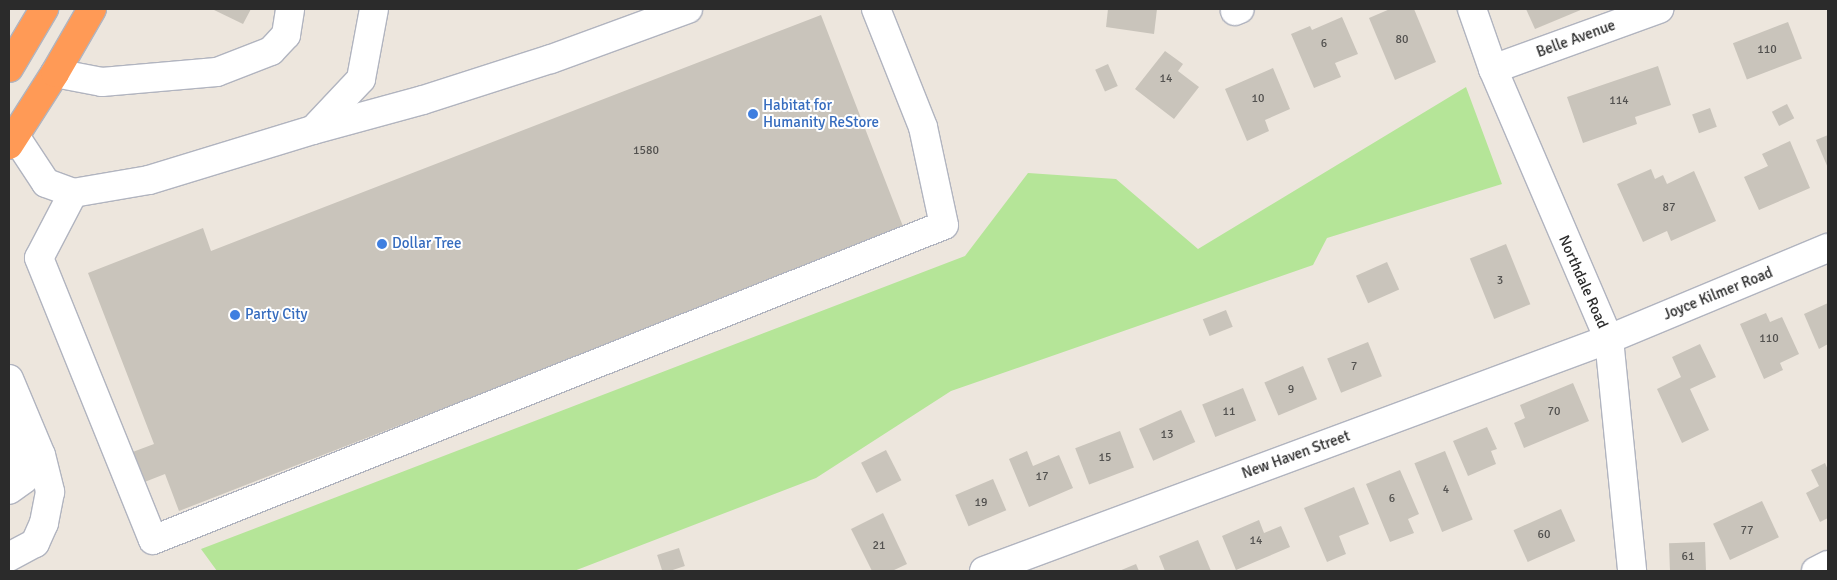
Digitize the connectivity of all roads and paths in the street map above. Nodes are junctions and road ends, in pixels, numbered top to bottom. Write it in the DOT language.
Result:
graph roads {
  1 [pos="44,9"];
  2 [pos="92,9"];
  3 [pos="290,9"];
  4 [pos="374,9"];
  5 [pos="688,9"];
  6 [pos="876,9"];
  7 [pos="1472,9"];
  8 [pos="1659,9"];
  9 [pos="9,68"];
  10 [pos="1493,69"];
  11 [pos="55,73"];
  12 [pos="313,130"];
  13 [pos="12,141"];
  14 [pos="73,194"];
  15 [pos="1828,248"];
  16 [pos="1608,339"];
  17 [pos="9,379"];
  18 [pos="9,416"];
  19 [pos="18,460"];
  20 [pos="9,490"];
  21 [pos="9,557"];
  22 [pos="1828,566"];
  23 [pos="984,571"];
  24 [pos="1632,571"];
  25 [pos="1816,571"];
  1 -- 9 [label="highway"];
  2 -- 11 [label="highway"];
  3 -- 11 [label="street"];
  4 -- 12 [label="street"];
  5 -- 12 [label="street"];
  6 -- 14 [label="street"];
  7 -- 10 [label="street, Northdale Road"];
  8 -- 10 [label="street, Belle Avenue"];
  10 -- 16 [label="street, Northdale Road"];
  11 -- 13 [label="highway"];
  12 -- 14 [label="street"];
  13 -- 14 [label="street"];
  15 -- 16 [label="street, Joyce Kilmer Road"];
  16 -- 23 [label="street, New Haven Street"];
  16 -- 24 [label="street, Northdale Road"];
  17 -- 21 [label="street"];
  18 -- 19 [label="street"];
  19 -- 20 [label="street"];
  22 -- 25 [label="street"];
}
